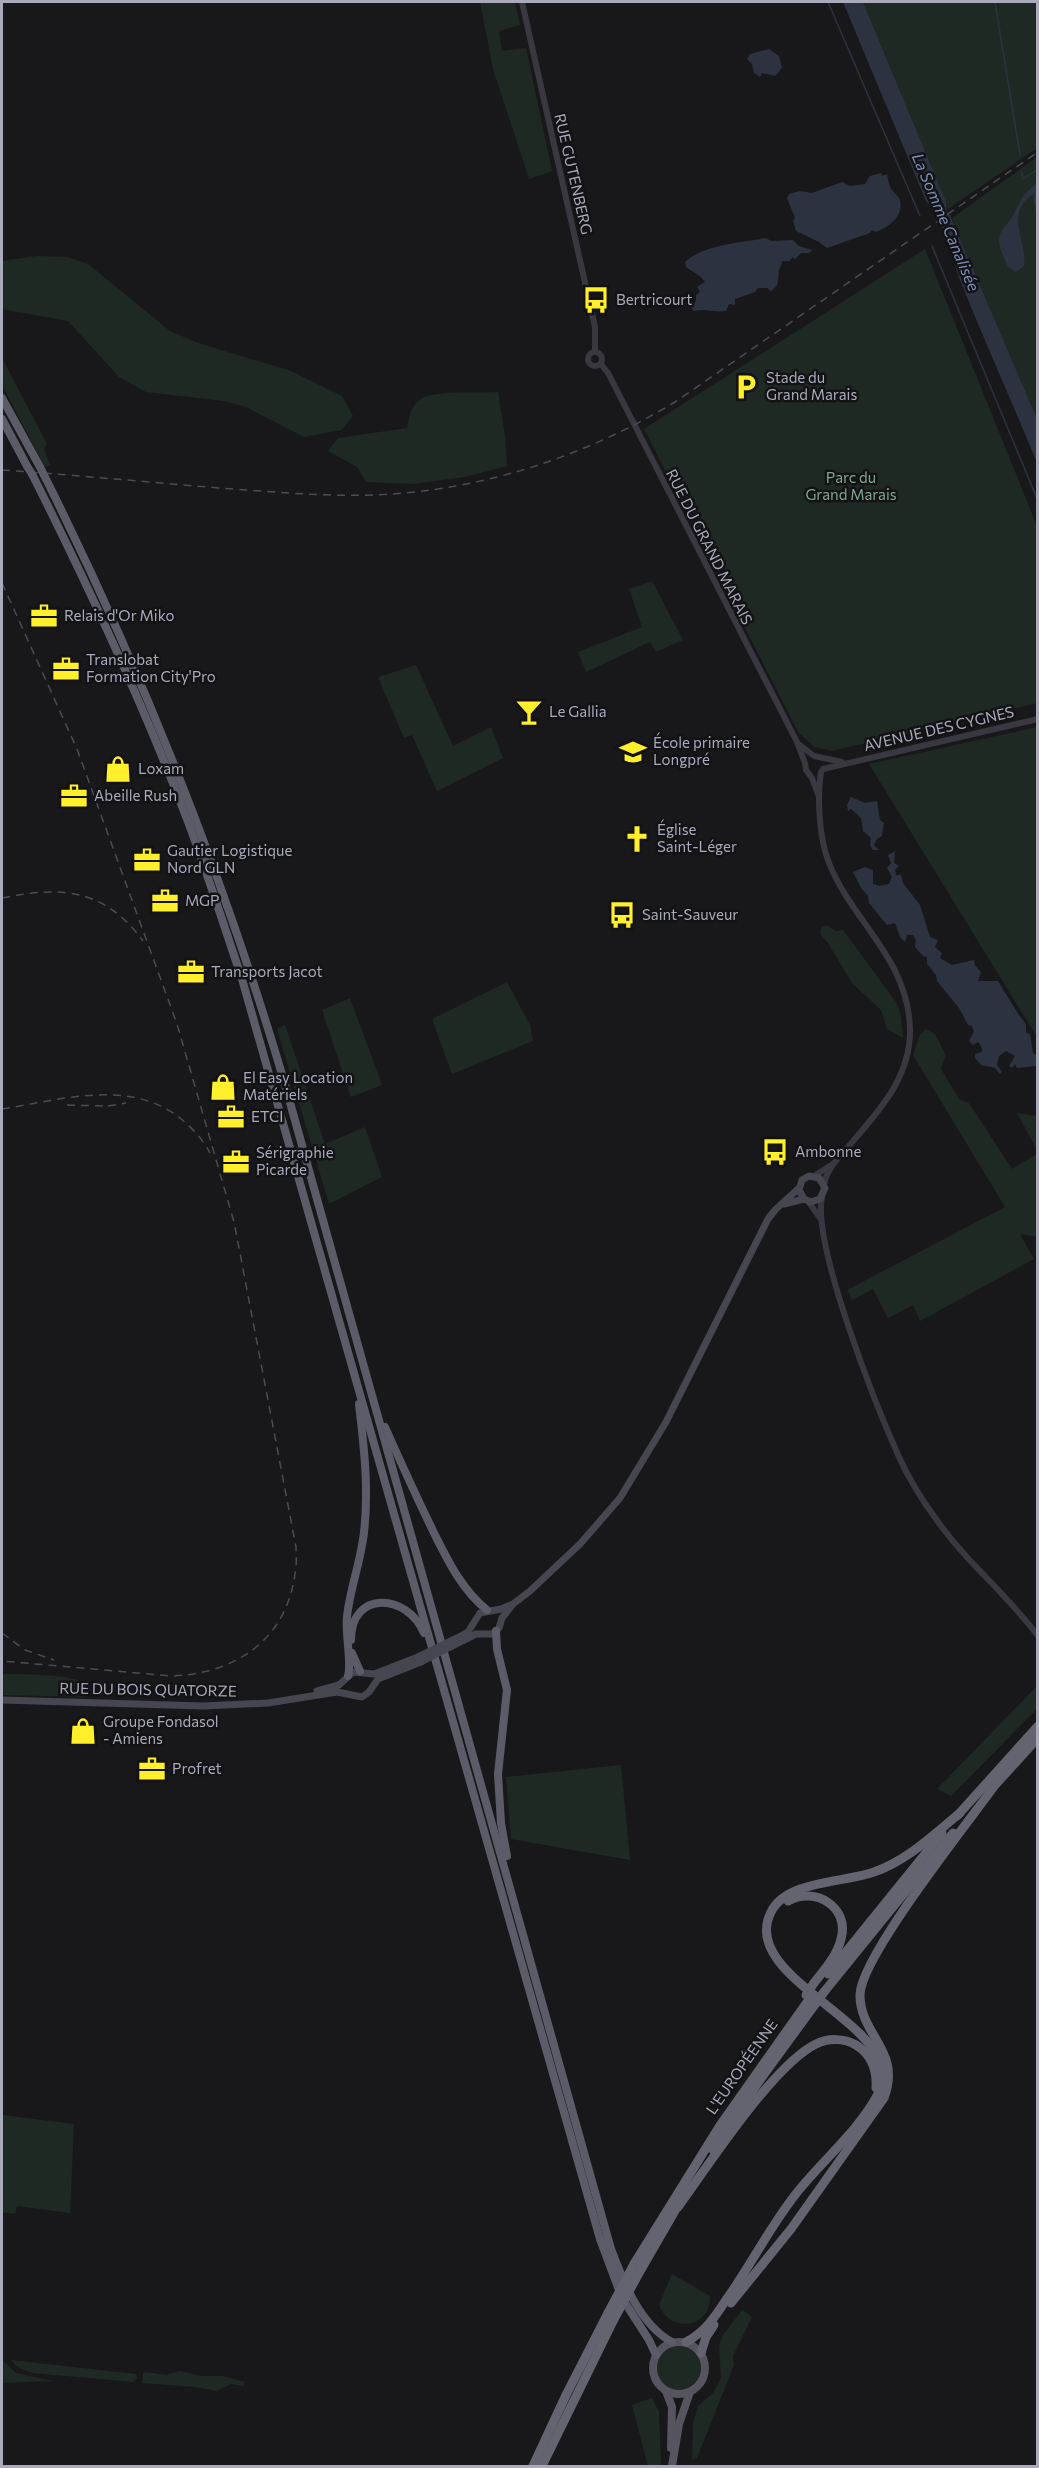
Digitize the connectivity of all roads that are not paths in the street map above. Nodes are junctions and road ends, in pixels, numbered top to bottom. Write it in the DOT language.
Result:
graph roads {
  1 [pos="522,2"];
  2 [pos="595,351"];
  3 [pos="601,364"];
  4 [pos="2,398"];
  5 [pos="2,419"];
  6 [pos="1038,718"];
  7 [pos="796,742"];
  8 [pos="817,757"];
  9 [pos="846,762"];
  10 [pos="806,763"];
  11 [pos="822,771"];
  12 [pos="810,774"];
  13 [pos="819,797"];
  14 [pos="833,1164"];
  15 [pos="814,1176"];
  16 [pos="824,1185"];
  17 [pos="799,1188"];
  18 [pos="822,1197"];
  19 [pos="806,1200"];
  20 [pos="779,1206"];
  21 [pos="820,1218"];
  22 [pos="357,1380"];
  23 [pos="375,1408"];
  24 [pos="513,1604"];
  25 [pos="490,1611"];
  26 [pos="475,1623"];
  27 [pos="498,1628"];
  28 [pos="481,1634"];
  29 [pos="1038,1636"];
  30 [pos="420,1659"];
  31 [pos="436,1661"];
  32 [pos="363,1673"];
  33 [pos="347,1678"];
  34 [pos="371,1688"];
  35 [pos="349,1694"];
  36 [pos="294,1698"];
  37 [pos="2,1700"];
  38 [pos="1038,1726"];
  39 [pos="1038,1738"];
  40 [pos="998,1781"];
  41 [pos="960,1813"];
  42 [pos="518,1912"];
  43 [pos="819,1987"];
  44 [pos="810,1999"];
  45 [pos="885,2055"];
  46 [pos="872,2104"];
  47 [pos="678,2207"];
  48 [pos="637,2268"];
  49 [pos="610,2317"];
  50 [pos="672,2342"];
  51 [pos="686,2342"];
  52 [pos="701,2353"];
  53 [pos="656,2355"];
  54 [pos="666,2391"];
  55 [pos="690,2392"];
  56 [pos="533,2466"];
  57 [pos="542,2466"];
  1 -- 2 [label="street, RUE GUTENBERG"];
  2 -- 3 [label="street"];
  2 -- 3 [label="street"];
  3 -- 7 [label="street, RUE DU GRAND MARAIS"];
  4 -- 23 [label="highway"];
  5 -- 22 [label="highway"];
  6 -- 9 [label="street, AVENUE DES CYGNES"];
  7 -- 8 [label="street, RUE DU GRAND MARAIS"];
  7 -- 10 [label="street, RUE DU GRAND MARAIS"];
  8 -- 9 [label="street, AVENUE DES CYGNES"];
  8 -- 10 [label="street"];
  8 -- 11 [label="street"];
  9 -- 11 [label="street, AVENUE DES CYGNES"];
  10 -- 12 [label="street, RUE DU GRAND MARAIS"];
  11 -- 12 [label="street, AVENUE DES CYGNES"];
  11 -- 13 [label="street"];
  12 -- 13 [label="street, RUE DU GRAND MARAIS"];
  13 -- 14 [label="street"];
  14 -- 15 [label="street"];
  14 -- 16 [label="street"];
  15 -- 16 [label="main road"];
  15 -- 17 [label="main road"];
  16 -- 18 [label="main road"];
  17 -- 19 [label="main road"];
  17 -- 20 [label="main road"];
  18 -- 19 [label="main road"];
  18 -- 21 [label="street"];
  19 -- 20 [label="main road"];
  19 -- 21 [label="street"];
  20 -- 24 [label="main road"];
  21 -- 29 [label="street"];
  22 -- 31 [label="highway"];
  22 -- 33 [label="highway"];
  23 -- 25 [label="highway"];
  23 -- 42 [label="highway"];
  24 -- 25 [label="main road"];
  24 -- 27 [label="main road"];
  25 -- 26 [label="main road"];
  25 -- 27 [label="main road"];
  26 -- 28 [label="main road"];
  26 -- 30 [label="main road, bridge"];
  27 -- 28 [label="main road"];
  27 -- 42 [label="highway"];
  28 -- 30 [label="main road, bridge"];
  30 -- 32 [label="main road"];
  30 -- 34 [label="main road"];
  31 -- 32 [label="highway"];
  31 -- 53 [label="highway"];
  32 -- 33 [label="main road"];
  32 -- 34 [label="main road"];
  33 -- 35 [label="main road"];
  33 -- 36 [label="main road, RUE DU BOIS QUATORZE"];
  34 -- 35 [label="main road"];
  35 -- 36 [label="main road, RUE DU BOIS QUATORZE"];
  36 -- 37 [label="main road, RUE DU BOIS QUATORZE"];
  38 -- 41 [label="highway, L'EUROPÉENNE"];
  39 -- 40 [label="highway, L'EUROPÉENNE"];
  40 -- 43 [label="highway, L'EUROPÉENNE"];
  40 -- 45 [label="highway"];
  41 -- 43 [label="highway, L'EUROPÉENNE"];
  41 -- 46 [label="highway"];
  42 -- 50 [label="highway"];
  43 -- 44 [label="highway, L'EUROPÉENNE, bridge"];
  43 -- 45 [label="highway"];
  44 -- 47 [label="highway, L'EUROPÉENNE"];
  44 -- 48 [label="highway, L'EUROPÉENNE"];
  45 -- 52 [label="highway"];
  46 -- 47 [label="highway"];
  46 -- 51 [label="highway"];
  47 -- 48 [label="highway, L'EUROPÉENNE"];
  48 -- 49 [label="highway, L'EUROPÉENNE, bridge"];
  49 -- 56 [label="highway, L'EUROPÉENNE"];
  49 -- 57 [label="highway, L'EUROPÉENNE"];
  50 -- 51 [label="main road"];
  50 -- 53 [label="main road"];
  51 -- 52 [label="main road"];
  52 -- 55 [label="main road"];
  53 -- 54 [label="main road"];
  54 -- 55 [label="main road"];
  54 -- 55 [label="main road"];
}
